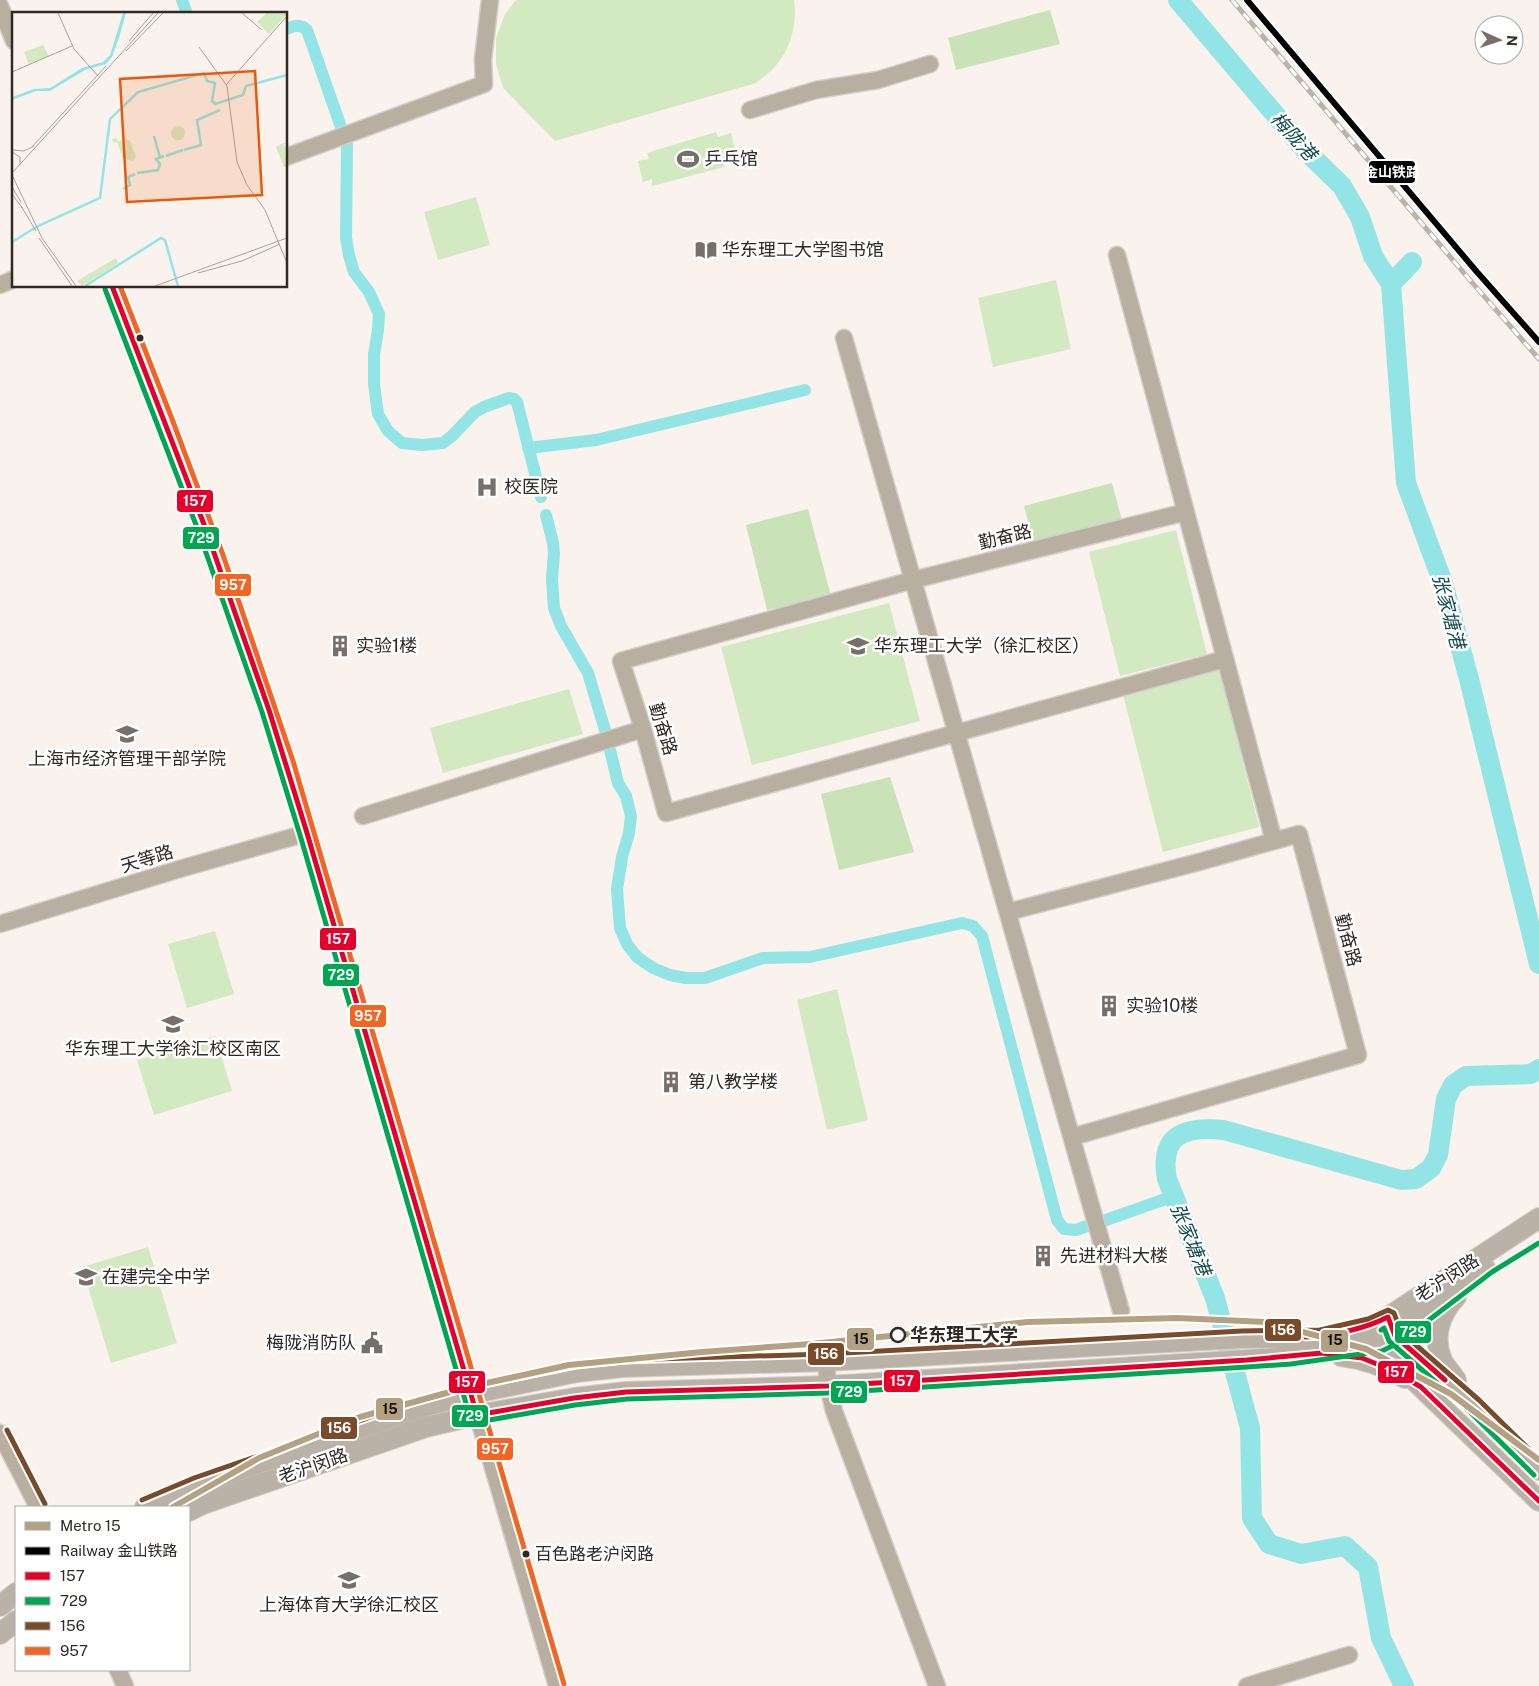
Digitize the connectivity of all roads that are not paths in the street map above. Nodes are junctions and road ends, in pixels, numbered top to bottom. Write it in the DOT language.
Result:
graph roads {
  1 [pos="490,0"];
  2 [pos="0,6"];
  3 [pos="12,36"];
  4 [pos="930,64"];
  5 [pos="750,110"];
  6 [pos="288,156"];
  7 [pos="1117,255"];
  8 [pos="12,281"];
  9 [pos="0,285"];
  10 [pos="113,288"];
  11 [pos="844,338"];
  12 [pos="1186,512"];
  13 [pos="913,580"];
  14 [pos="1225,659"];
  15 [pos="644,729"];
  16 [pos="957,733"];
  17 [pos="363,816"];
  18 [pos="307,833"];
  19 [pos="1274,841"];
  20 [pos="1008,912"];
  21 [pos="0,924"];
  22 [pos="1072,1137"];
  23 [pos="1539,1218"];
  24 [pos="1539,1234"];
  25 [pos="1488,1266"];
  26 [pos="1121,1311"];
  27 [pos="1384,1331"];
  28 [pos="1322,1352"];
  29 [pos="826,1361"];
  30 [pos="828,1386"];
  31 [pos="1421,1387"];
  32 [pos="470,1394"];
  33 [pos="1474,1406"];
  34 [pos="477,1415"];
  35 [pos="0,1433"];
  36 [pos="1539,1470"];
  37 [pos="1539,1501"];
  38 [pos="37,1506"];
  39 [pos="147,1506"];
  40 [pos="190,1510"];
  41 [pos="15,1594"];
  42 [pos="0,1606"];
  43 [pos="15,1622"];
  44 [pos="0,1634"];
  45 [pos="1349,1655"];
  46 [pos="118,1671"];
  47 [pos="125,1686"];
  48 [pos="557,1686"];
  49 [pos="937,1686"];
  50 [pos="1247,1686"];
  1 -- 6 [label="street"];
  2 -- 3 [label="street"];
  4 -- 5 [label="street"];
  7 -- 12 [label="street"];
  8 -- 9 [label="street"];
  10 -- 18 [label="street"];
  11 -- 13 [label="street"];
  12 -- 13 [label="street, 勤奋路"];
  12 -- 14 [label="street"];
  13 -- 15 [label="street, 勤奋路"];
  13 -- 16 [label="street"];
  14 -- 16 [label="street, 勤奋路"];
  14 -- 19 [label="street"];
  15 -- 16 [label="street, 勤奋路"];
  15 -- 17 [label="street"];
  16 -- 20 [label="street"];
  18 -- 21 [label="street, 天等路"];
  18 -- 32 [label="street"];
  19 -- 20 [label="street"];
  19 -- 22 [label="street, 勤奋路"];
  20 -- 22 [label="street"];
  22 -- 26 [label="street"];
  23 -- 27 [label="main road, 老沪闵路"];
  24 -- 25 [label="main road, 老沪闵路"];
  25 -- 27 [label="main road, 老沪闵路"];
  25 -- 33 [label="main road"];
  27 -- 28 [label="main road, 老沪闵路"];
  27 -- 29 [label="main road, 老沪闵路"];
  27 -- 31 [label="main road"];
  27 -- 33 [label="main road"];
  28 -- 30 [label="main road, 老沪闵路"];
  28 -- 31 [label="main road"];
  29 -- 30 [label="street"];
  29 -- 32 [label="main road, 老沪闵路"];
  30 -- 34 [label="main road, 老沪闵路"];
  30 -- 49 [label="street"];
  31 -- 37 [label="main road"];
  32 -- 34 [label="street"];
  32 -- 39 [label="main road, 老沪闵路"];
  33 -- 36 [label="main road"];
  34 -- 40 [label="main road, 老沪闵路"];
  34 -- 48 [label="street"];
  35 -- 38 [label="street"];
  41 -- 42 [label="main road"];
  43 -- 44 [label="main road"];
  45 -- 50 [label="street"];
  46 -- 47 [label="street"];
}
